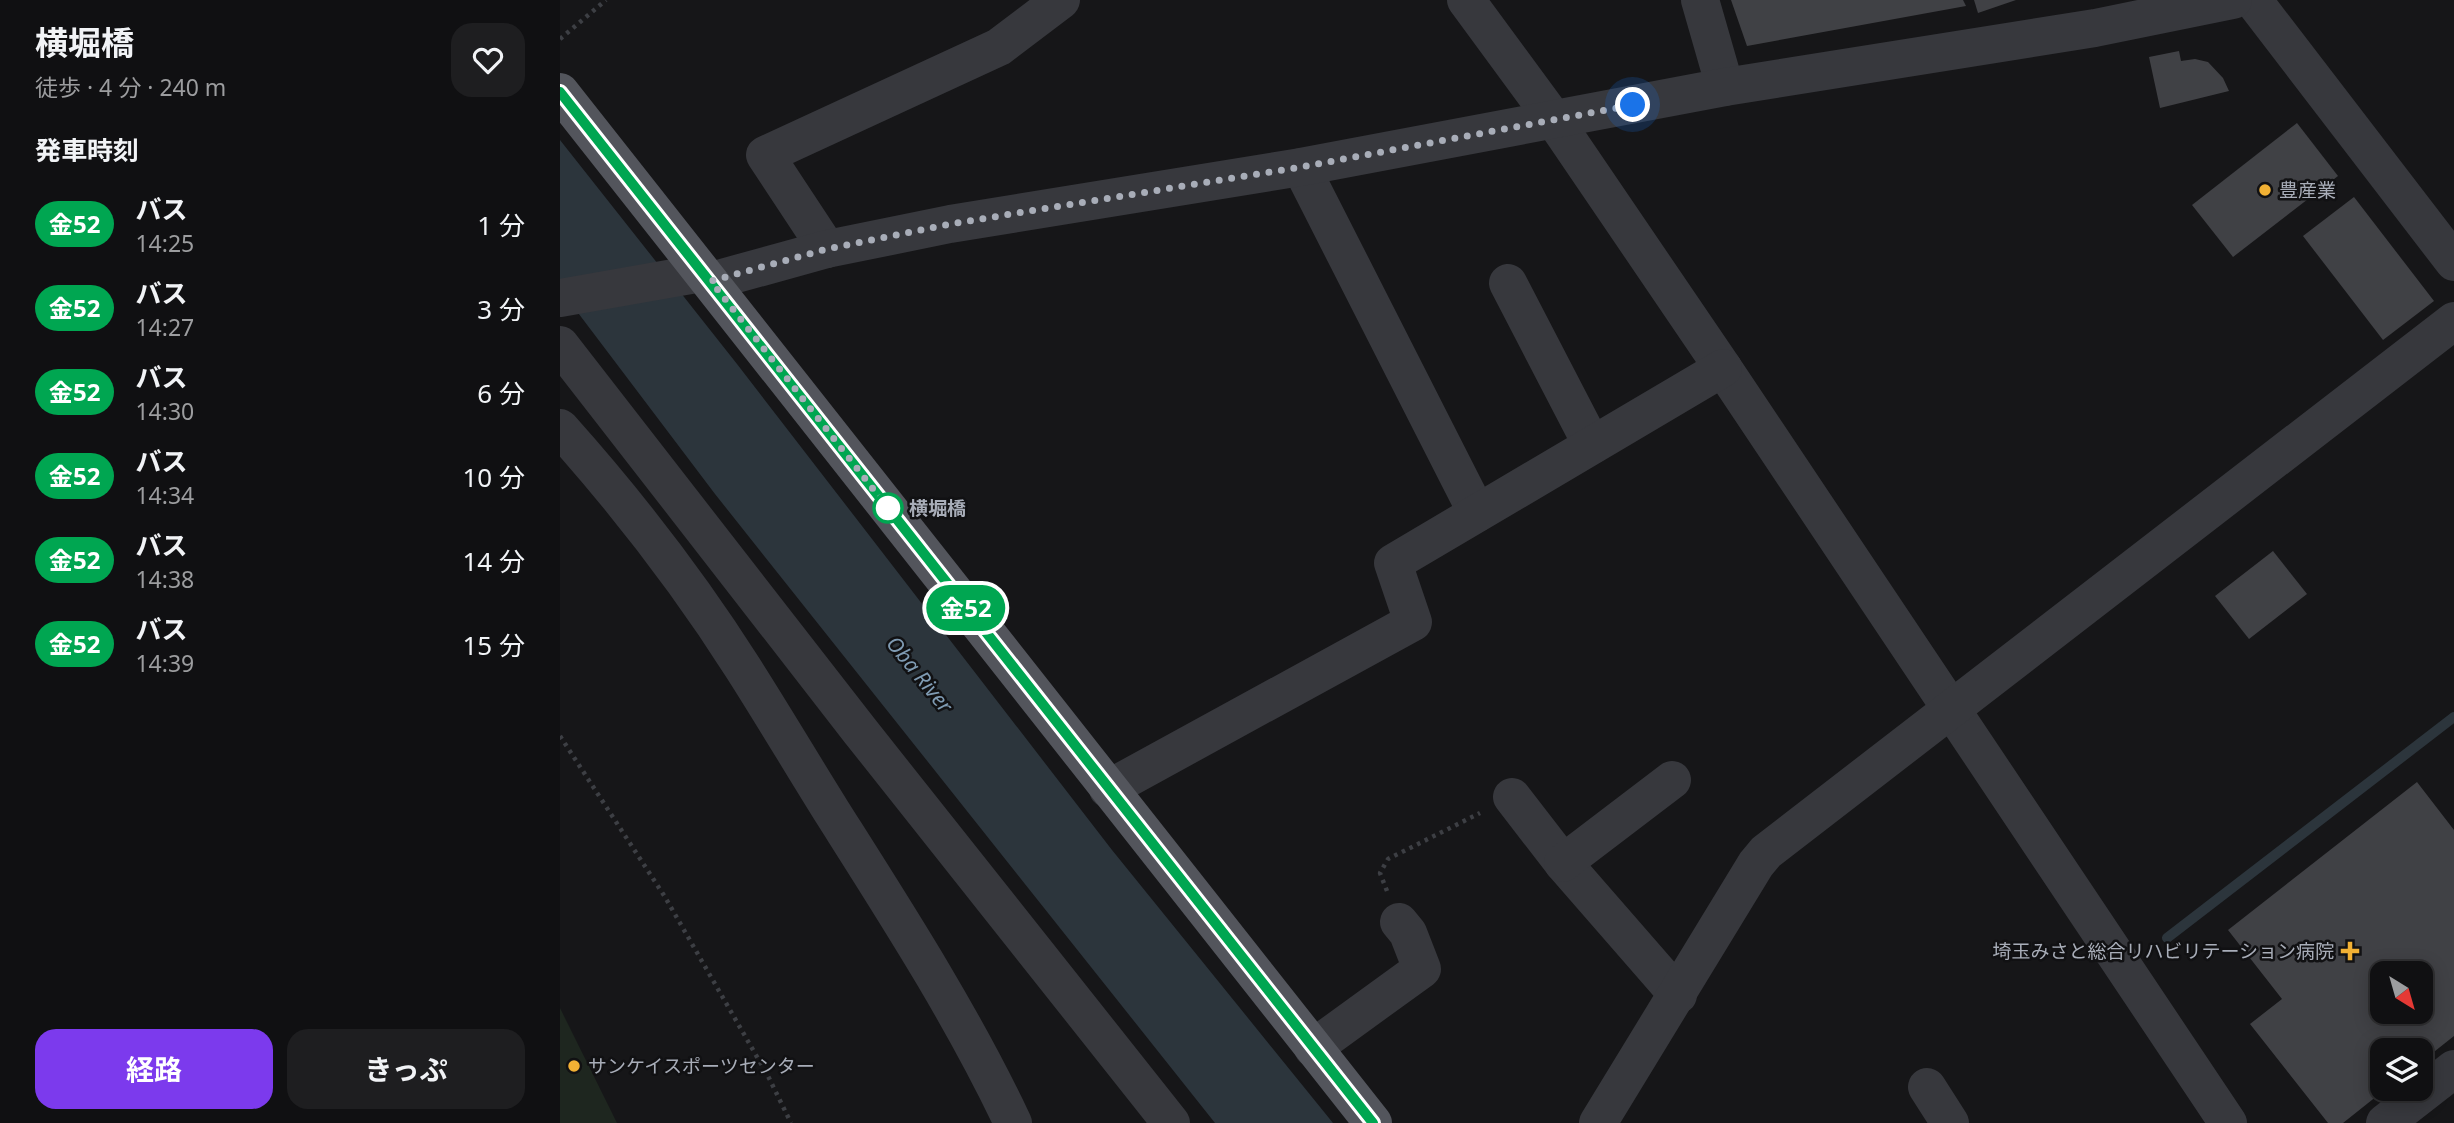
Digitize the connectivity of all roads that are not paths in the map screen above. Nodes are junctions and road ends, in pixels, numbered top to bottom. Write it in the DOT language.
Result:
graph roads {
  1 [pos="1061,0"];
  2 [pos="1466,0"];
  3 [pos="1700,0"];
  4 [pos="2233,0"];
  5 [pos="2253,0"];
  6 [pos="1725,87"];
  7 [pos="560,92"];
  8 [pos="1555,121"];
  9 [pos="1301,167"];
  10 [pos="827,249"];
  11 [pos="2454,262"];
  12 [pos="694,279"];
  13 [pos="1508,283"];
  14 [pos="560,298"];
  15 [pos="2454,321"];
  16 [pos="560,345"];
  17 [pos="1723,368"];
  18 [pos="560,428"];
  19 [pos="1592,445"];
  20 [pos="1477,513"];
  21 [pos="1951,710"];
  22 [pos="1672,780"];
  23 [pos="1108,789"];
  24 [pos="1512,797"];
  25 [pos="1563,863"];
  26 [pos="1399,922"];
  27 [pos="1678,995"];
  28 [pos="1313,1048"];
  29 [pos="2454,1069"];
  30 [pos="1927,1087"];
  31 [pos="1013,1123"];
  32 [pos="1171,1123"];
  33 [pos="1373,1123"];
  34 [pos="1598,1123"];
  35 [pos="1950,1123"];
  36 [pos="2228,1123"];
  37 [pos="2385,1123"];
  1 -- 10 [label="street"];
  2 -- 8 [label="street"];
  3 -- 6 [label="street"];
  4 -- 6 [label="street"];
  5 -- 11 [label="street"];
  6 -- 8 [label="street"];
  7 -- 12 [label="main road"];
  8 -- 9 [label="street"];
  8 -- 17 [label="street"];
  9 -- 10 [label="street"];
  9 -- 20 [label="street"];
  10 -- 12 [label="street"];
  12 -- 14 [label="street"];
  12 -- 23 [label="main road"];
  13 -- 19 [label="street"];
  15 -- 21 [label="street"];
  16 -- 32 [label="street"];
  17 -- 19 [label="street"];
  17 -- 21 [label="street"];
  18 -- 31 [label="street"];
  19 -- 20 [label="street"];
  20 -- 23 [label="street"];
  21 -- 27 [label="street"];
  21 -- 36 [label="street"];
  22 -- 25 [label="street"];
  23 -- 28 [label="main road"];
  24 -- 25 [label="street"];
  25 -- 27 [label="street"];
  26 -- 28 [label="street"];
  27 -- 34 [label="street"];
  28 -- 33 [label="main road"];
  29 -- 37 [label="street"];
  30 -- 35 [label="street"];
}
